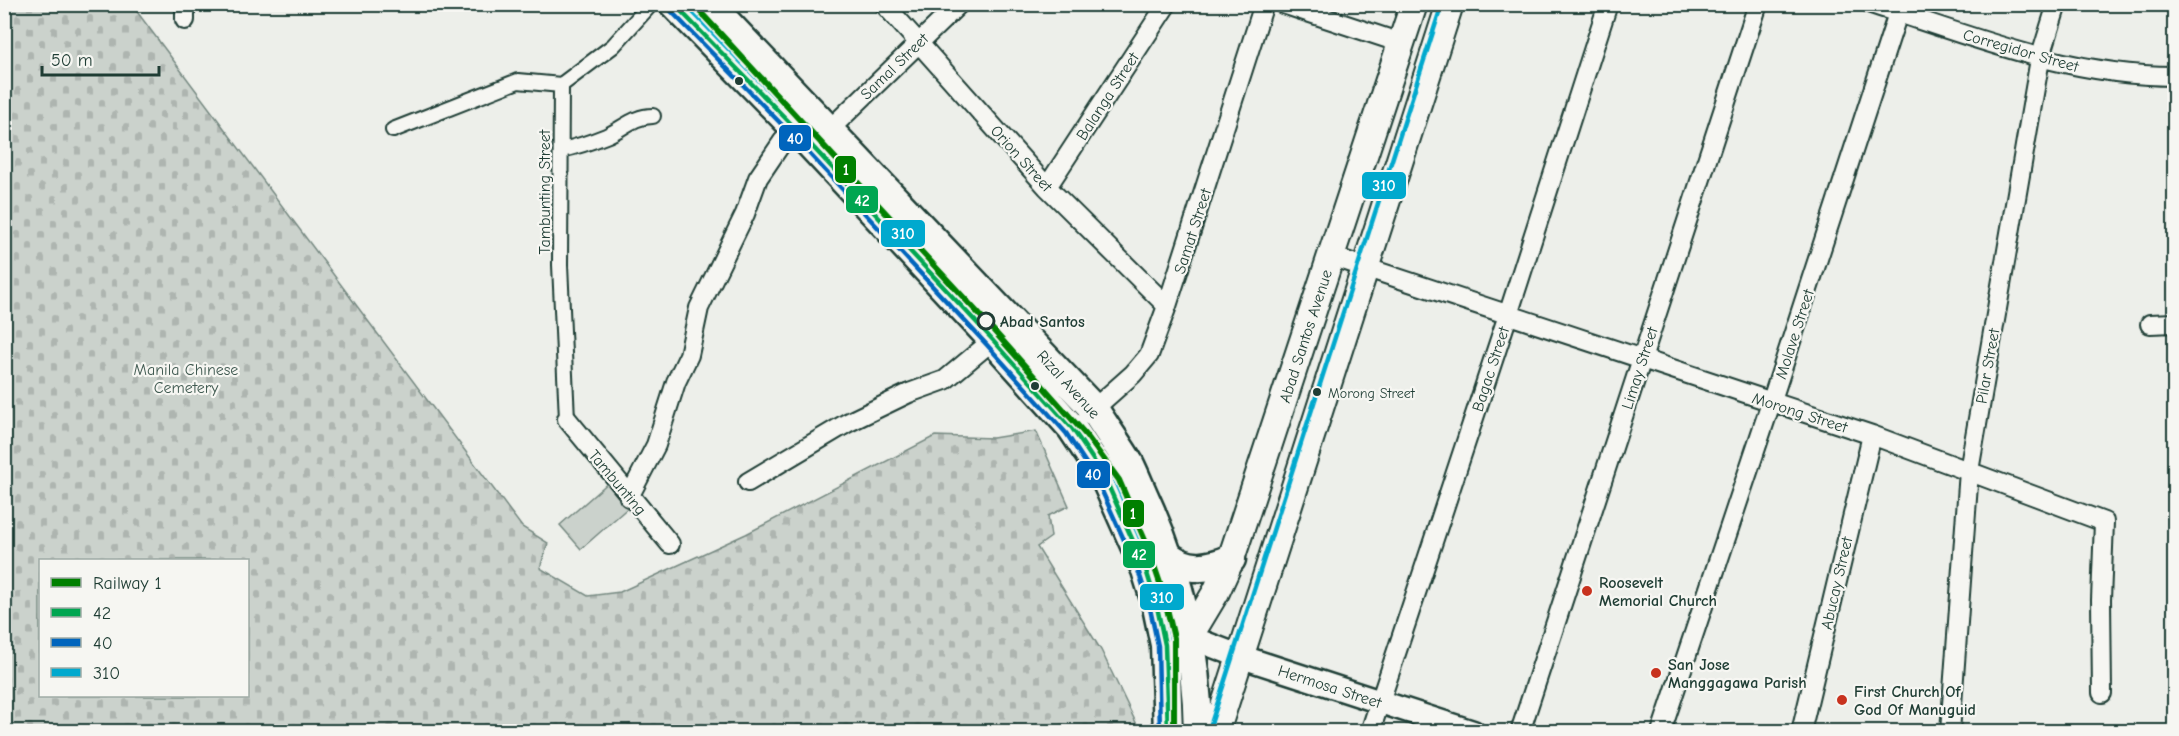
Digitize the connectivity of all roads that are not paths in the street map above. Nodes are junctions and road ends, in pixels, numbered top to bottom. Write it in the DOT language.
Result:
graph roads {
  1 [pos="651,4"];
  2 [pos="674,4"];
  3 [pos="709,4"];
  4 [pos="884,4"];
  5 [pos="959,4"];
  6 [pos="1167,4"];
  7 [pos="1264,4"];
  8 [pos="1283,4"];
  9 [pos="1414,4"];
  10 [pos="1450,4"];
  11 [pos="1608,4"];
  12 [pos="1758,4"];
  13 [pos="1871,4"];
  14 [pos="2057,4"];
  15 [pos="1900,9"];
  16 [pos="918,42"];
  17 [pos="1401,42"];
  18 [pos="2040,59"];
  19 [pos="2175,76"];
  20 [pos="561,85"];
  21 [pos="653,116"];
  22 [pos="814,124"];
  23 [pos="393,130"];
  24 [pos="561,150"];
  25 [pos="1047,186"];
  26 [pos="1331,256"];
  27 [pos="1365,267"];
  28 [pos="1167,306"];
  29 [pos="1508,315"];
  30 [pos="2175,323"];
  31 [pos="2150,324"];
  32 [pos="993,340"];
  33 [pos="1642,360"];
  34 [pos="1771,403"];
  35 [pos="1094,409"];
  36 [pos="567,419"];
  37 [pos="1072,428"];
  38 [pos="1872,435"];
  39 [pos="1969,471"];
  40 [pos="748,482"];
  41 [pos="629,497"];
  42 [pos="670,544"];
  43 [pos="1167,555"];
  44 [pos="1231,559"];
  45 [pos="1177,641"];
  46 [pos="1239,656"];
  47 [pos="2102,693"];
  48 [pos="1379,702"];
  49 [pos="1168,732"];
  50 [pos="1198,732"];
  51 [pos="1215,732"];
  52 [pos="1370,732"];
  53 [pos="1473,732"];
  54 [pos="1520,732"];
  55 [pos="1661,732"];
  56 [pos="1801,732"];
  57 [pos="1950,732"];
  1 -- 20 [label="street"];
  2 -- 22 [label="main road, Rizal Avenue"];
  3 -- 22 [label="main road, Rizal Avenue"];
  4 -- 16 [label="street, Orion Street"];
  5 -- 16 [label="street, Samal Street"];
  6 -- 25 [label="street, Balanga Street"];
  7 -- 28 [label="street, Samat Street"];
  8 -- 17 [label="street"];
  9 -- 17 [label="main road, Abad Santos Avenue"];
  10 -- 27 [label="main road"];
  11 -- 29 [label="street, Bagac Street"];
  12 -- 33 [label="street, Limay Street"];
  13 -- 15 [label="street, Corregidor Street"];
  14 -- 18 [label="street, Pilar Street"];
  15 -- 18 [label="street, Corregidor Street"];
  15 -- 34 [label="street, Molave Street"];
  16 -- 22 [label="street, Samal Street"];
  16 -- 25 [label="street, Orion Street"];
  17 -- 26 [label="main road, Abad Santos Avenue"];
  18 -- 19 [label="street, Corregidor Street"];
  18 -- 39 [label="street, Pilar Street"];
  20 -- 23 [label="street"];
  20 -- 24 [label="street, Tambunting Street"];
  21 -- 24 [label="street"];
  22 -- 32 [label="main road, Rizal Avenue"];
  22 -- 35 [label="main road, Rizal Avenue"];
  22 -- 41 [label="street, Samal Street"];
  24 -- 36 [label="street, Tambunting Street"];
  25 -- 28 [label="street, Orion Street"];
  26 -- 27 [label="street, Morong Street"];
  26 -- 44 [label="main road, Abad Santos Avenue"];
  27 -- 29 [label="street, Morong Street"];
  27 -- 46 [label="main road"];
  28 -- 35 [label="street, Samat Street"];
  29 -- 33 [label="street, Morong Street"];
  29 -- 48 [label="street, Bagac Street"];
  30 -- 31 [label="street"];
  32 -- 37 [label="main road, Rizal Avenue"];
  32 -- 40 [label="street"];
  33 -- 34 [label="street, Morong Street"];
  33 -- 54 [label="street, Limay Street"];
  34 -- 38 [label="street, Morong Street"];
  34 -- 55 [label="street, Molave Street"];
  35 -- 37 [label="street, Samat Street"];
  35 -- 43 [label="main road, Rizal Avenue"];
  36 -- 41 [label="street, Tambunting"];
  37 -- 45 [label="main road, Rizal Avenue"];
  38 -- 39 [label="street, Morong Street"];
  38 -- 56 [label="street, Abucay Street"];
  39 -- 47 [label="street, Morong Street"];
  39 -- 57 [label="street, Pilar Street"];
  41 -- 42 [label="street, Tambunting"];
  43 -- 44 [label="main road"];
  43 -- 45 [label="main road, Rizal Avenue"];
  44 -- 45 [label="main road, Abad Santos Avenue"];
  45 -- 46 [label="street, Hermosa Street"];
  45 -- 49 [label="main road, Rizal Avenue"];
  45 -- 50 [label="main road, Rizal Avenue"];
  46 -- 48 [label="street, Hermosa Street"];
  46 -- 51 [label="main road"];
  48 -- 52 [label="street, Bagac Street"];
  48 -- 53 [label="street, Hermosa Street"];
}
